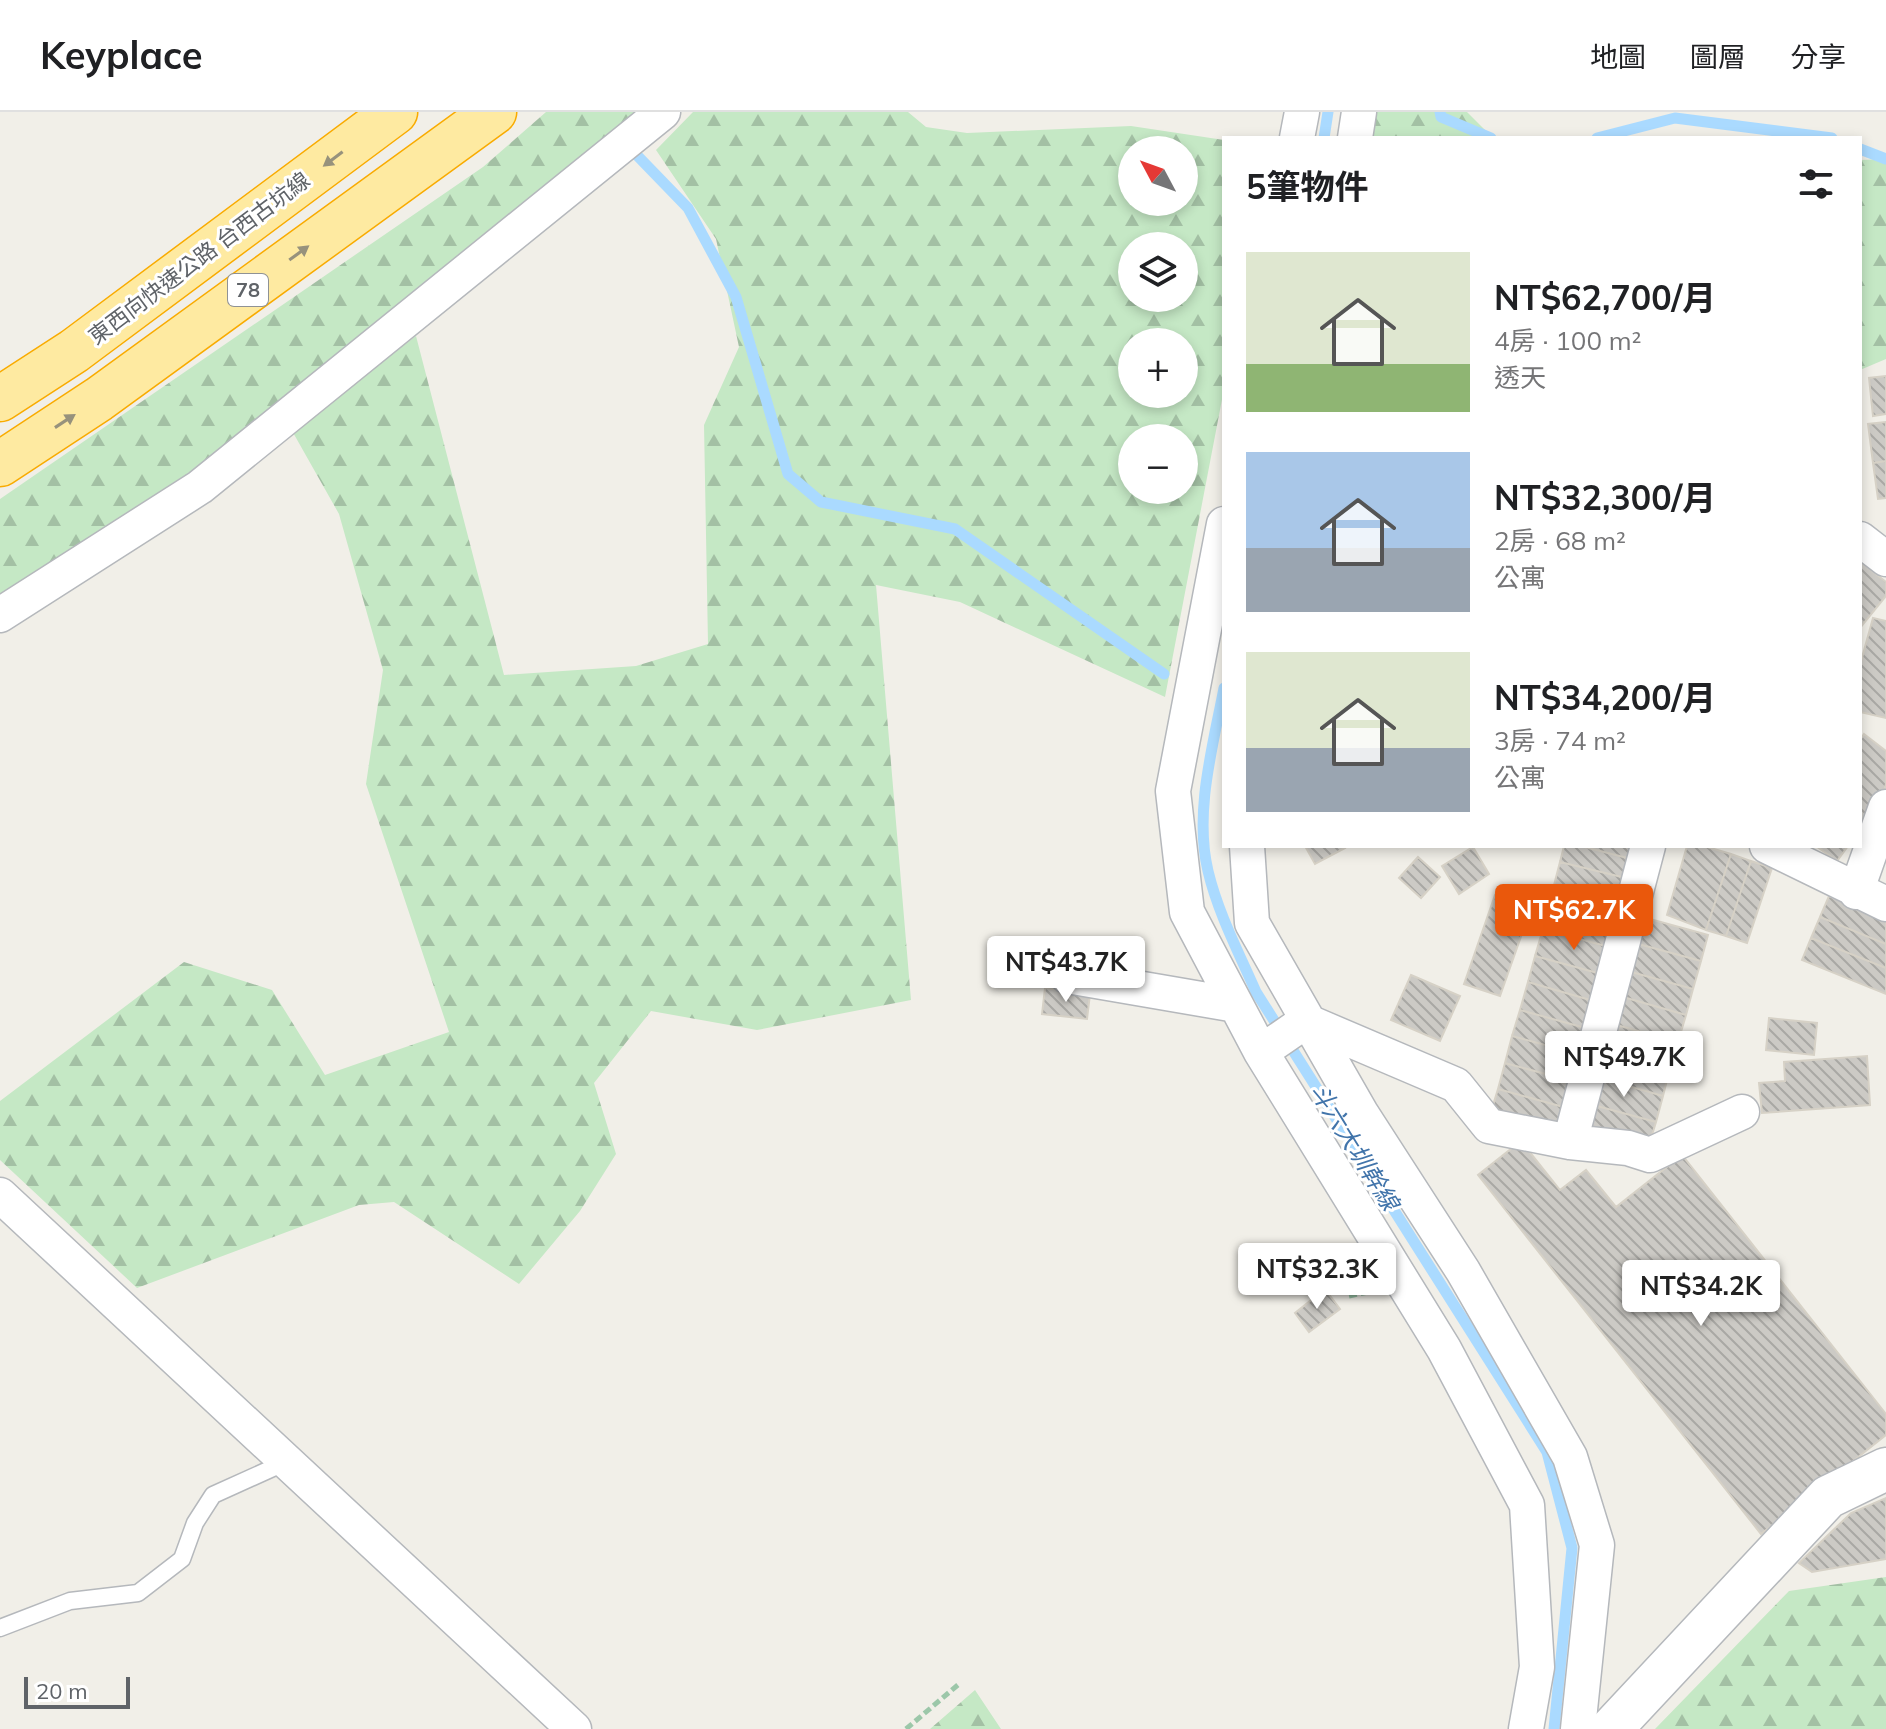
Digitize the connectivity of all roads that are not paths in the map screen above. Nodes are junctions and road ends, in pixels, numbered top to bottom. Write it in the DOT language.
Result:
graph roads {
  1 [pos="395,112"];
  2 [pos="494,112"];
  3 [pos="663,112"];
  4 [pos="1302,112"];
  5 [pos="1359,112"];
  6 [pos="1297,136"];
  7 [pos="1355,136"];
  8 [pos="0,399"];
  9 [pos="0,464"];
  10 [pos="1222,534"];
  11 [pos="1862,541"];
  12 [pos="1886,559"];
  13 [pos="0,615"];
  14 [pos="1886,807"];
  15 [pos="1247,848"];
  16 [pos="1647,848"];
  17 [pos="1771,848"];
  18 [pos="1871,898"];
  19 [pos="1067,976"];
  20 [pos="1236,1005"];
  21 [pos="1306,1021"];
  22 [pos="1261,1052"];
  23 [pos="1742,1112"];
  24 [pos="1570,1142"];
  25 [pos="0,1195"];
  26 [pos="286,1462"];
  27 [pos="1886,1469"];
  28 [pos="0,1628"];
  29 [pos="574,1729"];
  30 [pos="1526,1729"];
  31 [pos="1578,1729"];
  32 [pos="1611,1729"];
  1 -- 8 [label="highway, 東西向快速公路 台西古坑線 / 78, one-way"];
  9 -- 2 [label="highway, 78, one-way"];
  3 -- 13 [label="street"];
  4 -- 6 [label="street"];
  5 -- 7 [label="street"];
  10 -- 20 [label="street"];
  11 -- 12 [label="street"];
  14 -- 18 [label="street"];
  15 -- 21 [label="street"];
  16 -- 24 [label="street"];
  17 -- 18 [label="street"];
  19 -- 20 [label="street"];
  20 -- 22 [label="street"];
  21 -- 22 [label="street"];
  21 -- 24 [label="street"];
  21 -- 31 [label="street"];
  22 -- 30 [label="street"];
  23 -- 24 [label="street"];
  25 -- 26 [label="street"];
  26 -- 28 [label="lane"];
  26 -- 29 [label="street"];
  27 -- 32 [label="street"];
}
